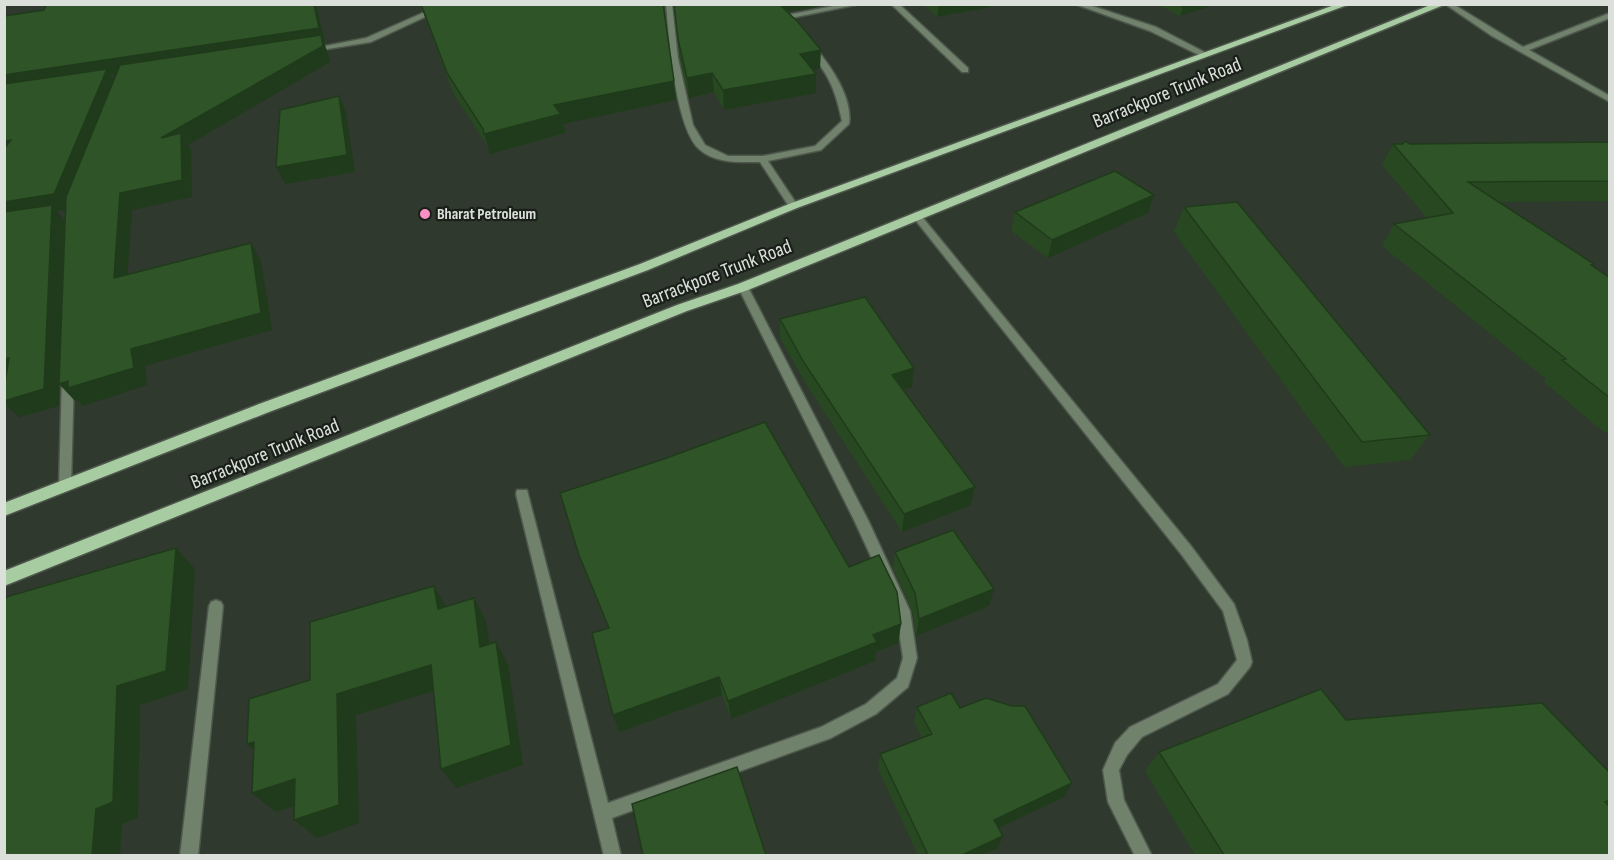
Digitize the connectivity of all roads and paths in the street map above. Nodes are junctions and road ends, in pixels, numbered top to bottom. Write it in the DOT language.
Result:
graph roads {
  1 [pos="450,4"];
  2 [pos="669,4"];
  3 [pos="857,4"];
  4 [pos="894,4"];
  5 [pos="1078,4"];
  6 [pos="1347,4"];
  7 [pos="1442,4"];
  8 [pos="1448,4"];
  9 [pos="1610,15"];
  10 [pos="795,31"];
  11 [pos="802,38"];
  12 [pos="1525,49"];
  13 [pos="299,51"];
  14 [pos="1206,55"];
  15 [pos="965,70"];
  16 [pos="1610,100"];
  17 [pos="763,159"];
  18 [pos="793,206"];
  19 [pos="916,215"];
  20 [pos="743,287"];
  21 [pos="68,368"];
  22 [pos="65,486"];
  23 [pos="522,494"];
  24 [pos="4,510"];
  25 [pos="4,579"];
  26 [pos="216,606"];
  27 [pos="602,813"];
  28 [pos="189,855"];
  29 [pos="613,855"];
  30 [pos="1144,855"];
  1 -- 13 [label="street"];
  2 -- 17 [label="street"];
  3 -- 10 [label="street"];
  4 -- 15 [label="street"];
  5 -- 14 [label="street"];
  6 -- 14 [label="main road, Barrackpore Trunk Road"];
  7 -- 19 [label="main road, Barrackpore Trunk Road"];
  8 -- 12 [label="street"];
  9 -- 12 [label="street"];
  11 -- 17 [label="street"];
  12 -- 16 [label="street"];
  14 -- 18 [label="main road, Barrackpore Trunk Road"];
  17 -- 18 [label="street"];
  18 -- 22 [label="main road, Barrackpore Trunk Road"];
  19 -- 20 [label="main road, Barrackpore Trunk Road"];
  19 -- 30 [label="street"];
  20 -- 25 [label="main road, Barrackpore Trunk Road"];
  20 -- 27 [label="street"];
  21 -- 22 [label="street"];
  22 -- 24 [label="main road, Barrackpore Trunk Road"];
  23 -- 27 [label="street"];
  26 -- 28 [label="street"];
  27 -- 29 [label="street"];
}
